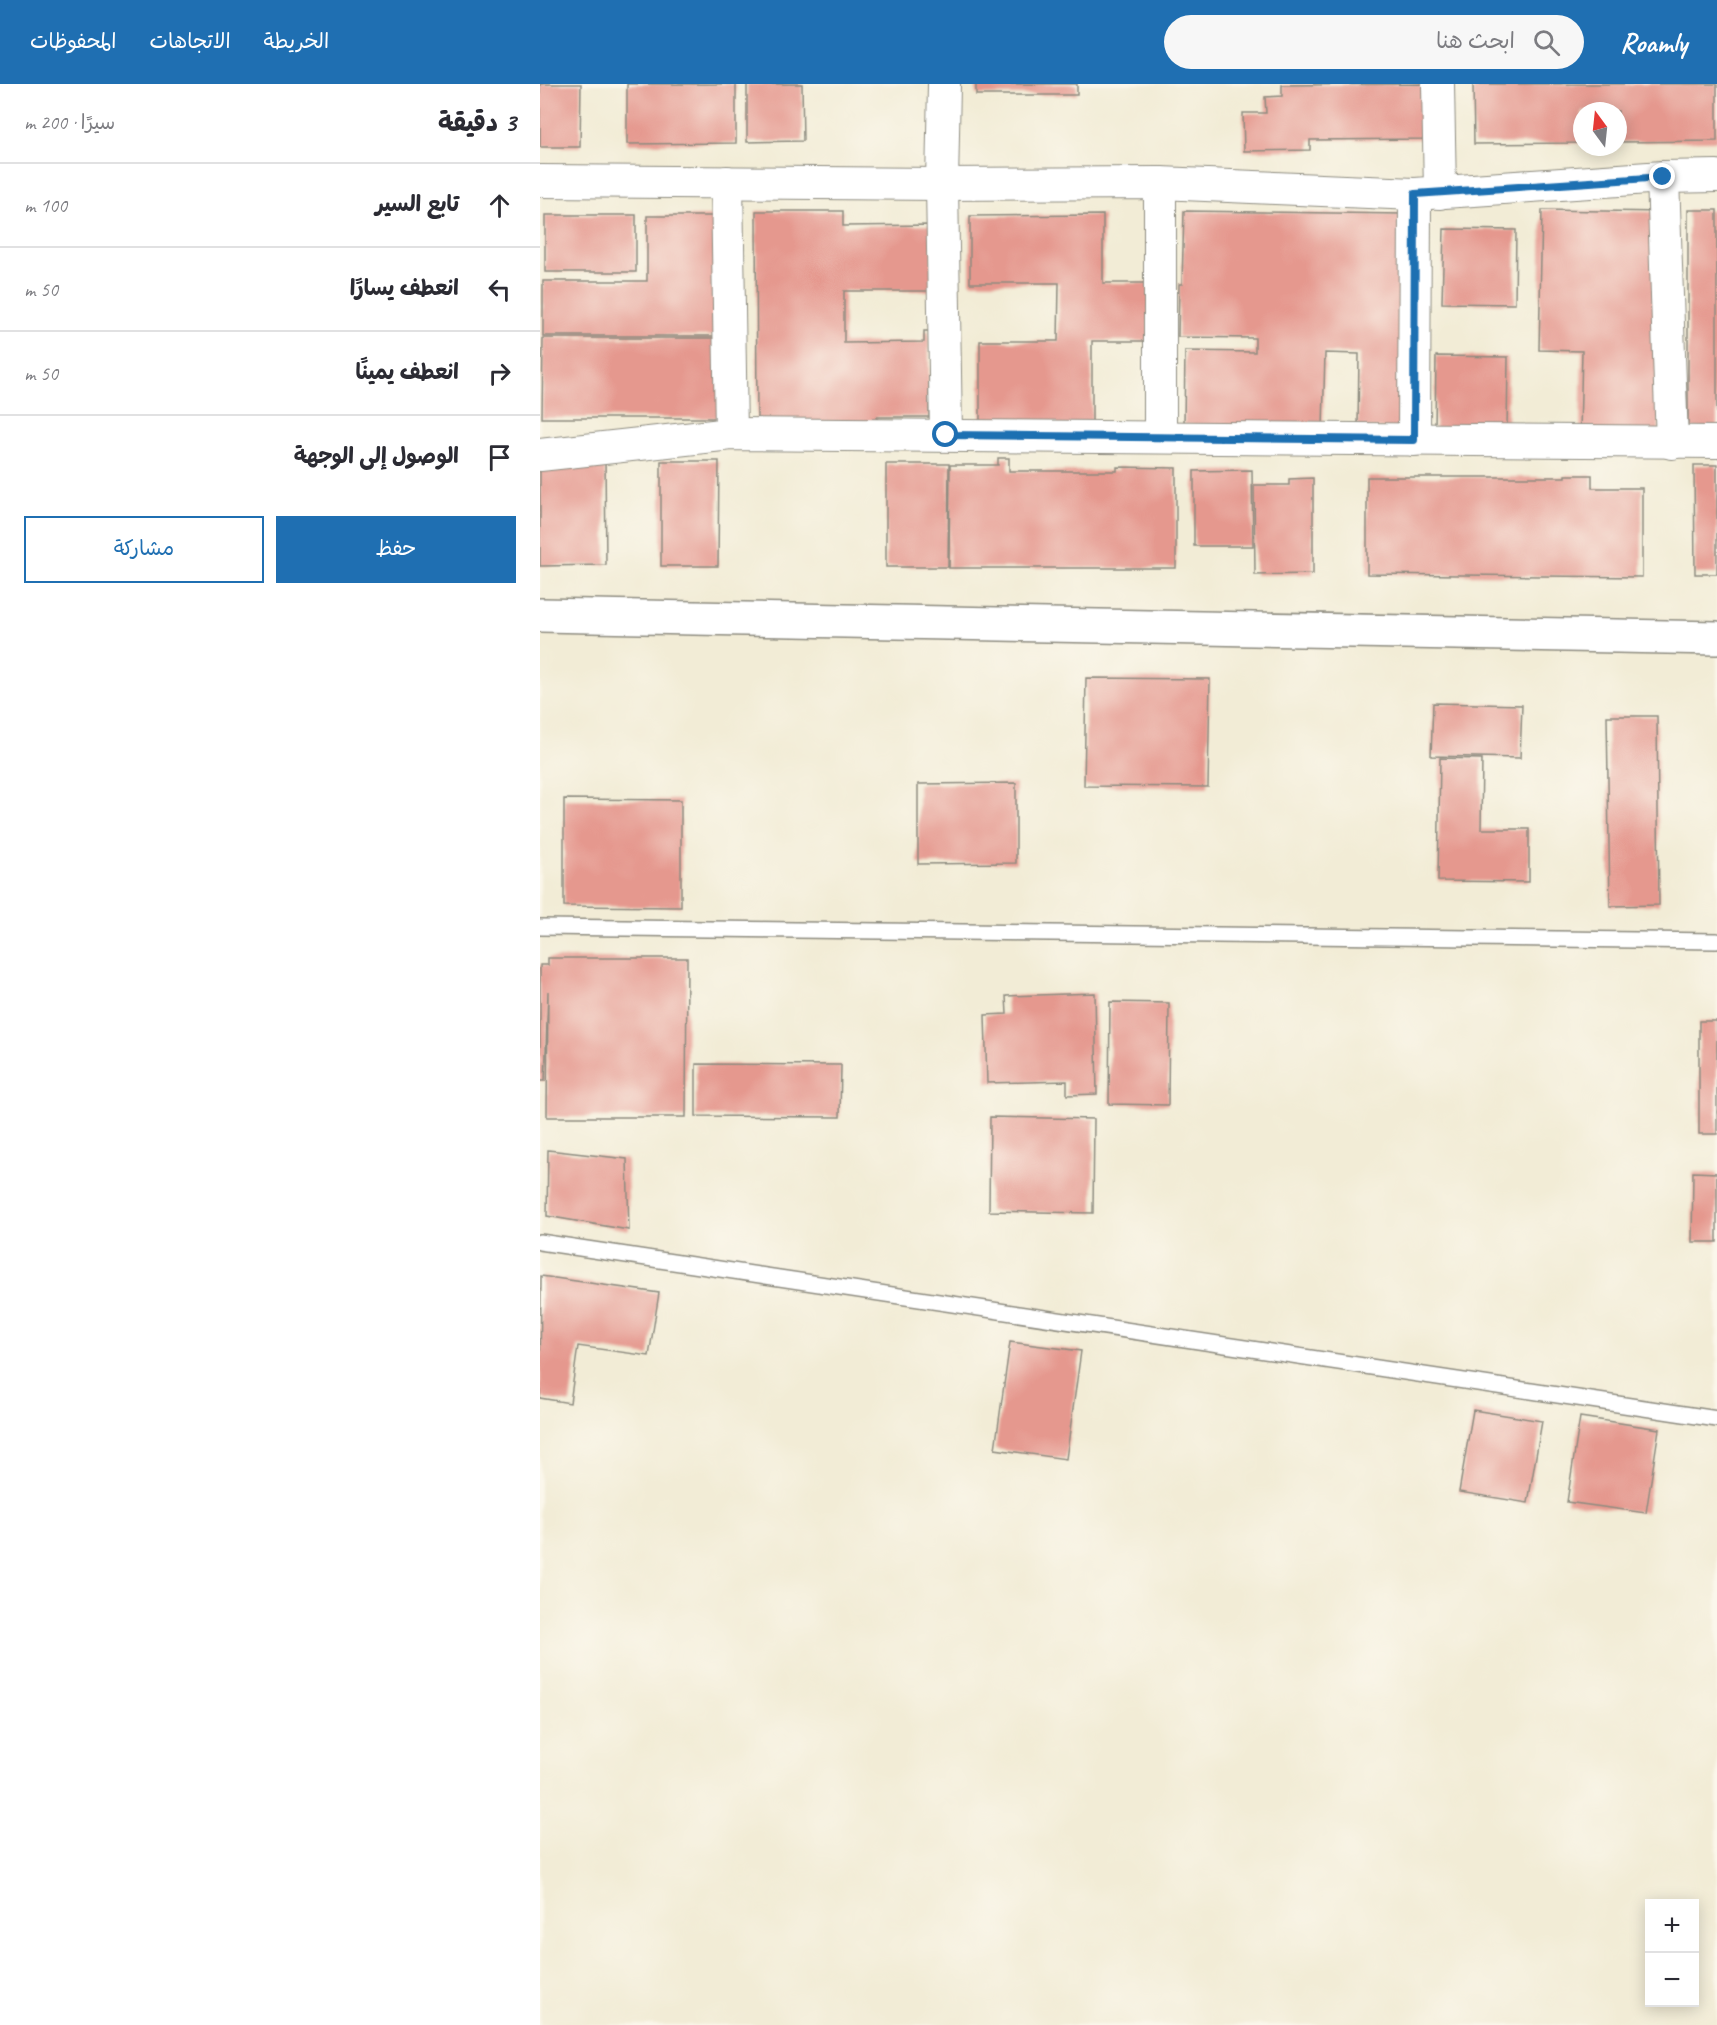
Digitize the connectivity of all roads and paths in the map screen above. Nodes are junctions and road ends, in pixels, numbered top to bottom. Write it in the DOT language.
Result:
graph roads {
  1 [pos="944,84"];
  2 [pos="1438,84"];
  3 [pos="1717,176"];
  4 [pos="1663,177"];
  5 [pos="540,181"];
  6 [pos="727,182"];
  7 [pos="1160,183"];
  8 [pos="942,184"];
  9 [pos="1428,193"];
  10 [pos="731,434"];
  11 [pos="946,435"];
  12 [pos="1161,437"];
  13 [pos="1414,440"];
  14 [pos="1717,442"];
  15 [pos="1672,443"];
  16 [pos="540,455"];
  17 [pos="540,615"];
  18 [pos="1717,638"];
  19 [pos="540,927"];
  20 [pos="1717,941"];
  21 [pos="540,1242"];
  22 [pos="1717,1419"];
  1 -- 8 [label="street"];
  2 -- 9 [label="street"];
  3 -- 4 [label="street"];
  4 -- 9 [label="street"];
  4 -- 15 [label="street"];
  5 -- 6 [label="street"];
  6 -- 8 [label="street"];
  6 -- 10 [label="street"];
  7 -- 8 [label="street"];
  7 -- 9 [label="street"];
  7 -- 12 [label="street"];
  8 -- 11 [label="street"];
  9 -- 13 [label="street"];
  10 -- 11 [label="street"];
  10 -- 16 [label="street"];
  11 -- 12 [label="street"];
  12 -- 13 [label="street"];
  13 -- 15 [label="street"];
  14 -- 15 [label="street"];
  17 -- 18 [label="street"];
  19 -- 20 [label="lane"];
  21 -- 22 [label="lane"];
}
